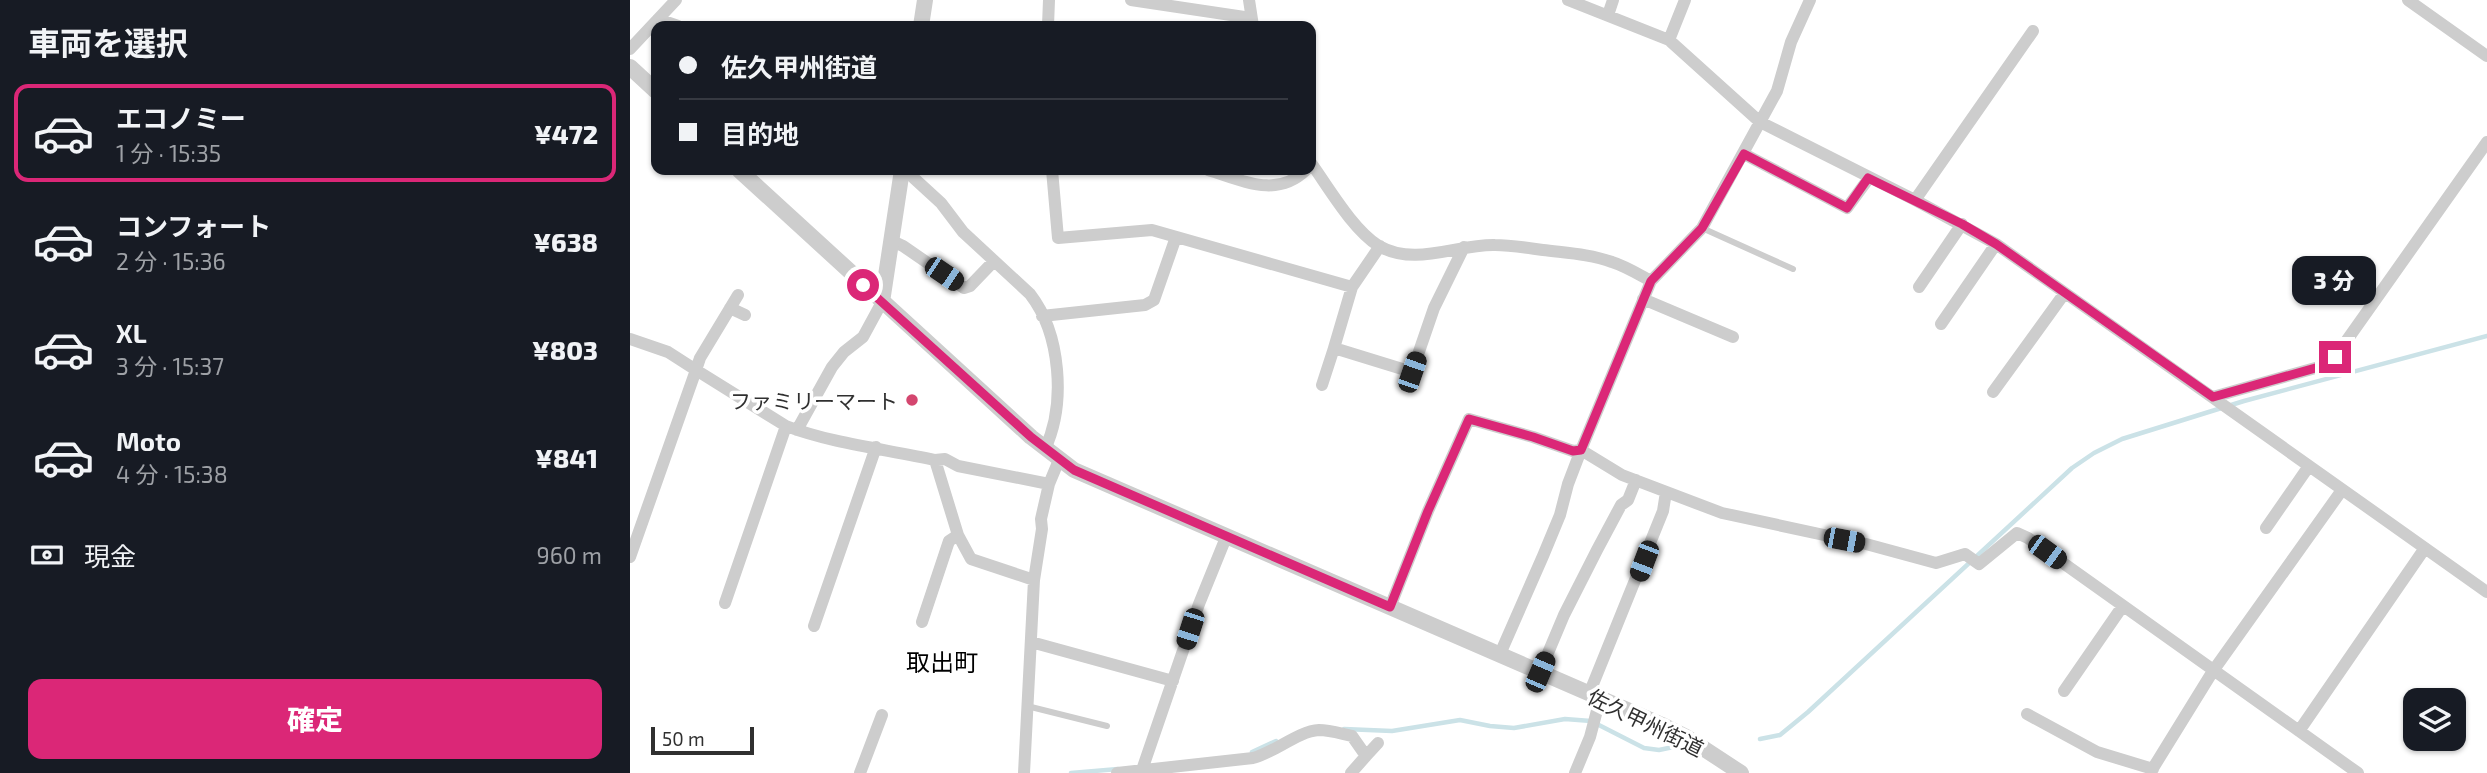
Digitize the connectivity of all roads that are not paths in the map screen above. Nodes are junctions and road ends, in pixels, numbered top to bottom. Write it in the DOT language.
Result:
graph roads {
  1 [pos="676,0"];
  2 [pos="925,0"];
  3 [pos="1049,0"];
  4 [pos="1131,0"];
  5 [pos="1249,0"];
  6 [pos="1568,0"];
  7 [pos="1613,0"];
  8 [pos="1685,0"];
  9 [pos="1811,0"];
  10 [pos="2408,0"];
  11 [pos="1608,15"];
  12 [pos="658,19"];
  13 [pos="664,21"];
  14 [pos="922,21"];
  15 [pos="1048,21"];
  16 [pos="1246,21"];
  17 [pos="1252,21"];
  18 [pos="651,26"];
  19 [pos="2033,32"];
  20 [pos="1669,40"];
  21 [pos="630,49"];
  22 [pos="2487,56"];
  23 [pos="630,66"];
  24 [pos="651,87"];
  25 [pos="1760,122"];
  26 [pos="2487,142"];
  27 [pos="1744,154"];
  28 [pos="1316,171"];
  29 [pos="744,175"];
  30 [pos="902,175"];
  31 [pos="909,175"];
  32 [pos="1052,175"];
  33 [pos="1225,175"];
  34 [pos="1299,175"];
  35 [pos="1868,178"];
  36 [pos="1915,200"];
  37 [pos="1962,224"];
  38 [pos="1702,228"];
  39 [pos="1176,237"];
  40 [pos="892,242"];
  41 [pos="1996,244"];
  42 [pos="1380,246"];
  43 [pos="1464,247"];
  44 [pos="994,261"];
  45 [pos="1793,269"];
  46 [pos="1651,281"];
  47 [pos="1919,286"];
  48 [pos="1352,287"];
  49 [pos="2064,294"];
  50 [pos="738,295"];
  51 [pos="1643,299"];
  52 [pos="882,302"];
  53 [pos="730,308"];
  54 [pos="745,315"];
  55 [pos="1042,316"];
  56 [pos="1941,324"];
  57 [pos="1733,337"];
  58 [pos="630,339"];
  59 [pos="1334,348"];
  60 [pos="696,370"];
  61 [pos="1322,385"];
  62 [pos="1993,392"];
  63 [pos="2223,405"];
  64 [pos="792,428"];
  65 [pos="876,447"];
  66 [pos="1045,449"];
  67 [pos="1581,450"];
  68 [pos="935,460"];
  69 [pos="1059,460"];
  70 [pos="2309,466"];
  71 [pos="1636,480"];
  72 [pos="1049,484"];
  73 [pos="2342,491"];
  74 [pos="1666,492"];
  75 [pos="2266,528"];
  76 [pos="958,535"];
  77 [pos="1227,536"];
  78 [pos="2425,548"];
  79 [pos="630,557"];
  80 [pos="1034,580"];
  81 [pos="2487,592"];
  82 [pos="725,603"];
  83 [pos="1390,607"];
  84 [pos="2122,607"];
  85 [pos="922,622"];
  86 [pos="814,626"];
  87 [pos="1031,642"];
  88 [pos="1500,654"];
  89 [pos="2213,671"];
  90 [pos="1540,672"];
  91 [pos="1173,681"];
  92 [pos="2064,691"];
  93 [pos="1594,697"];
  94 [pos="1027,706"];
  95 [pos="2027,714"];
  96 [pos="882,715"];
  97 [pos="1107,726"];
  98 [pos="2299,730"];
  99 [pos="1378,743"];
  100 [pos="1366,756"];
  101 [pos="1142,767"];
  102 [pos="2152,771"];
  103 [pos="860,773"];
  104 [pos="1024,773"];
  105 [pos="1117,773"];
  106 [pos="1351,773"];
  107 [pos="1576,773"];
  108 [pos="1741,773"];
  109 [pos="2358,773"];
  1 -- 12 [label="street"];
  2 -- 14 [label="street"];
  3 -- 15 [label="street"];
  4 -- 16 [label="street"];
  5 -- 17 [label="street"];
  6 -- 11 [label="street"];
  7 -- 11 [label="street"];
  8 -- 20 [label="street"];
  9 -- 25 [label="street"];
  10 -- 22 [label="street"];
  11 -- 20 [label="street"];
  12 -- 13 [label="street"];
  18 -- 21 [label="street"];
  19 -- 36 [label="street"];
  20 -- 25 [label="street"];
  23 -- 24 [label="street"];
  25 -- 27 [label="street"];
  25 -- 35 [label="street"];
  26 -- 63 [label="street"];
  27 -- 35 [label="street"];
  27 -- 38 [label="street"];
  28 -- 42 [label="street"];
  29 -- 52 [label="street, 佐久甲州街道"];
  30 -- 40 [label="street"];
  31 -- 44 [label="street"];
  32 -- 39 [label="street"];
  33 -- 34 [label="street"];
  35 -- 36 [label="street"];
  36 -- 37 [label="street"];
  37 -- 41 [label="street"];
  37 -- 47 [label="street"];
  38 -- 45 [label="lane"];
  38 -- 46 [label="street"];
  39 -- 48 [label="street"];
  39 -- 55 [label="street"];
  40 -- 44 [label="street"];
  40 -- 52 [label="street"];
  41 -- 49 [label="street"];
  41 -- 56 [label="street"];
  42 -- 43 [label="street"];
  42 -- 48 [label="street"];
  43 -- 46 [label="street"];
  43 -- 59 [label="street"];
  44 -- 55 [label="street"];
  46 -- 51 [label="street"];
  48 -- 59 [label="street"];
  49 -- 62 [label="street"];
  49 -- 63 [label="street"];
  50 -- 53 [label="street"];
  51 -- 57 [label="street"];
  51 -- 67 [label="street"];
  52 -- 64 [label="street"];
  52 -- 66 [label="street, 佐久甲州街道"];
  53 -- 54 [label="street"];
  53 -- 60 [label="street"];
  55 -- 66 [label="street"];
  58 -- 60 [label="street"];
  59 -- 61 [label="street"];
  60 -- 64 [label="street"];
  60 -- 79 [label="street"];
  63 -- 70 [label="street"];
  64 -- 65 [label="street"];
  64 -- 82 [label="street"];
  65 -- 68 [label="street"];
  65 -- 86 [label="street"];
  66 -- 69 [label="street, 佐久甲州街道"];
  67 -- 71 [label="street"];
  67 -- 83 [label="street"];
  67 -- 88 [label="street"];
  68 -- 72 [label="street"];
  68 -- 76 [label="street"];
  69 -- 72 [label="street"];
  69 -- 77 [label="street, 佐久甲州街道"];
  70 -- 73 [label="street"];
  70 -- 75 [label="street"];
  71 -- 74 [label="street"];
  71 -- 90 [label="street"];
  72 -- 80 [label="street"];
  73 -- 78 [label="street"];
  73 -- 89 [label="street"];
  74 -- 84 [label="street"];
  74 -- 93 [label="street"];
  76 -- 80 [label="street"];
  76 -- 85 [label="street"];
  77 -- 83 [label="street, 佐久甲州街道"];
  77 -- 91 [label="street"];
  78 -- 81 [label="street"];
  78 -- 98 [label="street"];
  80 -- 87 [label="street"];
  83 -- 88 [label="street, 佐久甲州街道"];
  84 -- 89 [label="street"];
  84 -- 92 [label="street"];
  87 -- 91 [label="street"];
  87 -- 94 [label="street"];
  88 -- 90 [label="street, 佐久甲州街道"];
  89 -- 98 [label="street"];
  89 -- 102 [label="street"];
  90 -- 93 [label="street, 佐久甲州街道"];
  91 -- 101 [label="street"];
  93 -- 107 [label="street"];
  93 -- 108 [label="street, 佐久甲州街道"];
  94 -- 97 [label="lane"];
  94 -- 104 [label="street"];
  95 -- 102 [label="street"];
  96 -- 103 [label="street"];
  98 -- 109 [label="street"];
  99 -- 100 [label="street"];
  100 -- 101 [label="street"];
  100 -- 106 [label="street"];
  101 -- 105 [label="street"];
}
